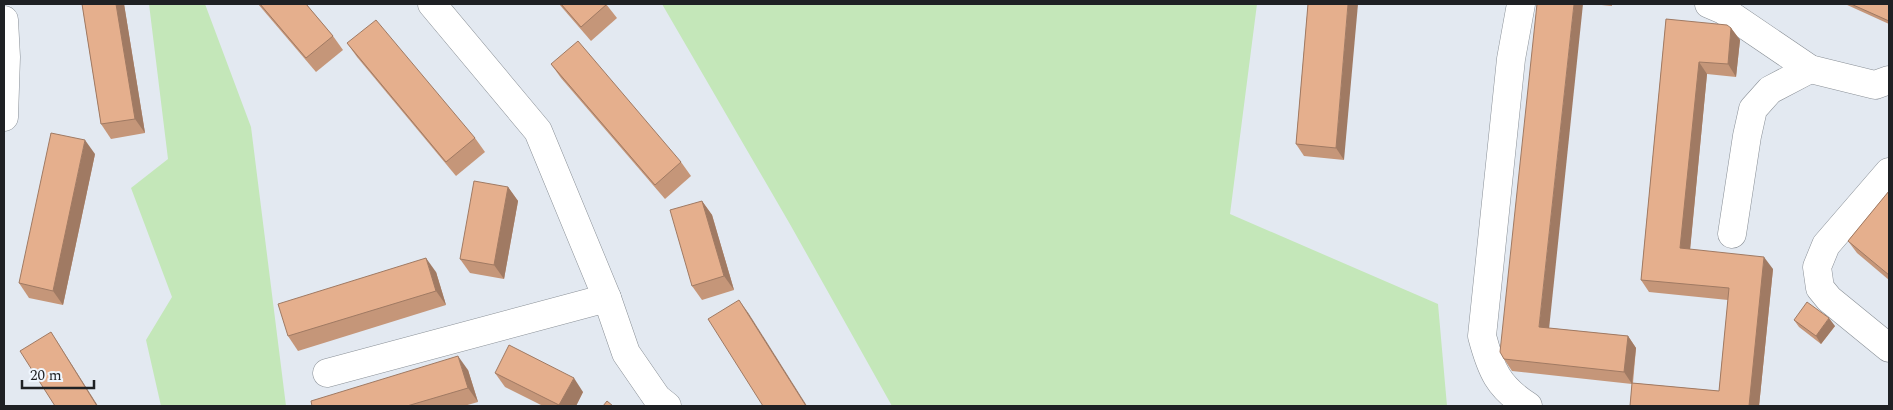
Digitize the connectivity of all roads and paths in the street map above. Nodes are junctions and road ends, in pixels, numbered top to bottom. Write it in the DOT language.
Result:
graph roads {
  1 [pos="432,4"];
  2 [pos="1521,4"];
  3 [pos="1709,4"];
  4 [pos="4,20"];
  5 [pos="1810,69"];
  6 [pos="1889,80"];
  7 [pos="4,117"];
  8 [pos="1889,172"];
  9 [pos="1732,234"];
  10 [pos="607,298"];
  11 [pos="1889,348"];
  12 [pos="327,374"];
  13 [pos="667,406"];
  14 [pos="1528,406"];
  1 -- 10 [label="street"];
  2 -- 14 [label="street"];
  3 -- 5 [label="street"];
  4 -- 7 [label="street"];
  5 -- 6 [label="street"];
  5 -- 9 [label="street"];
  8 -- 11 [label="street"];
  10 -- 12 [label="street"];
  10 -- 13 [label="street"];
}
